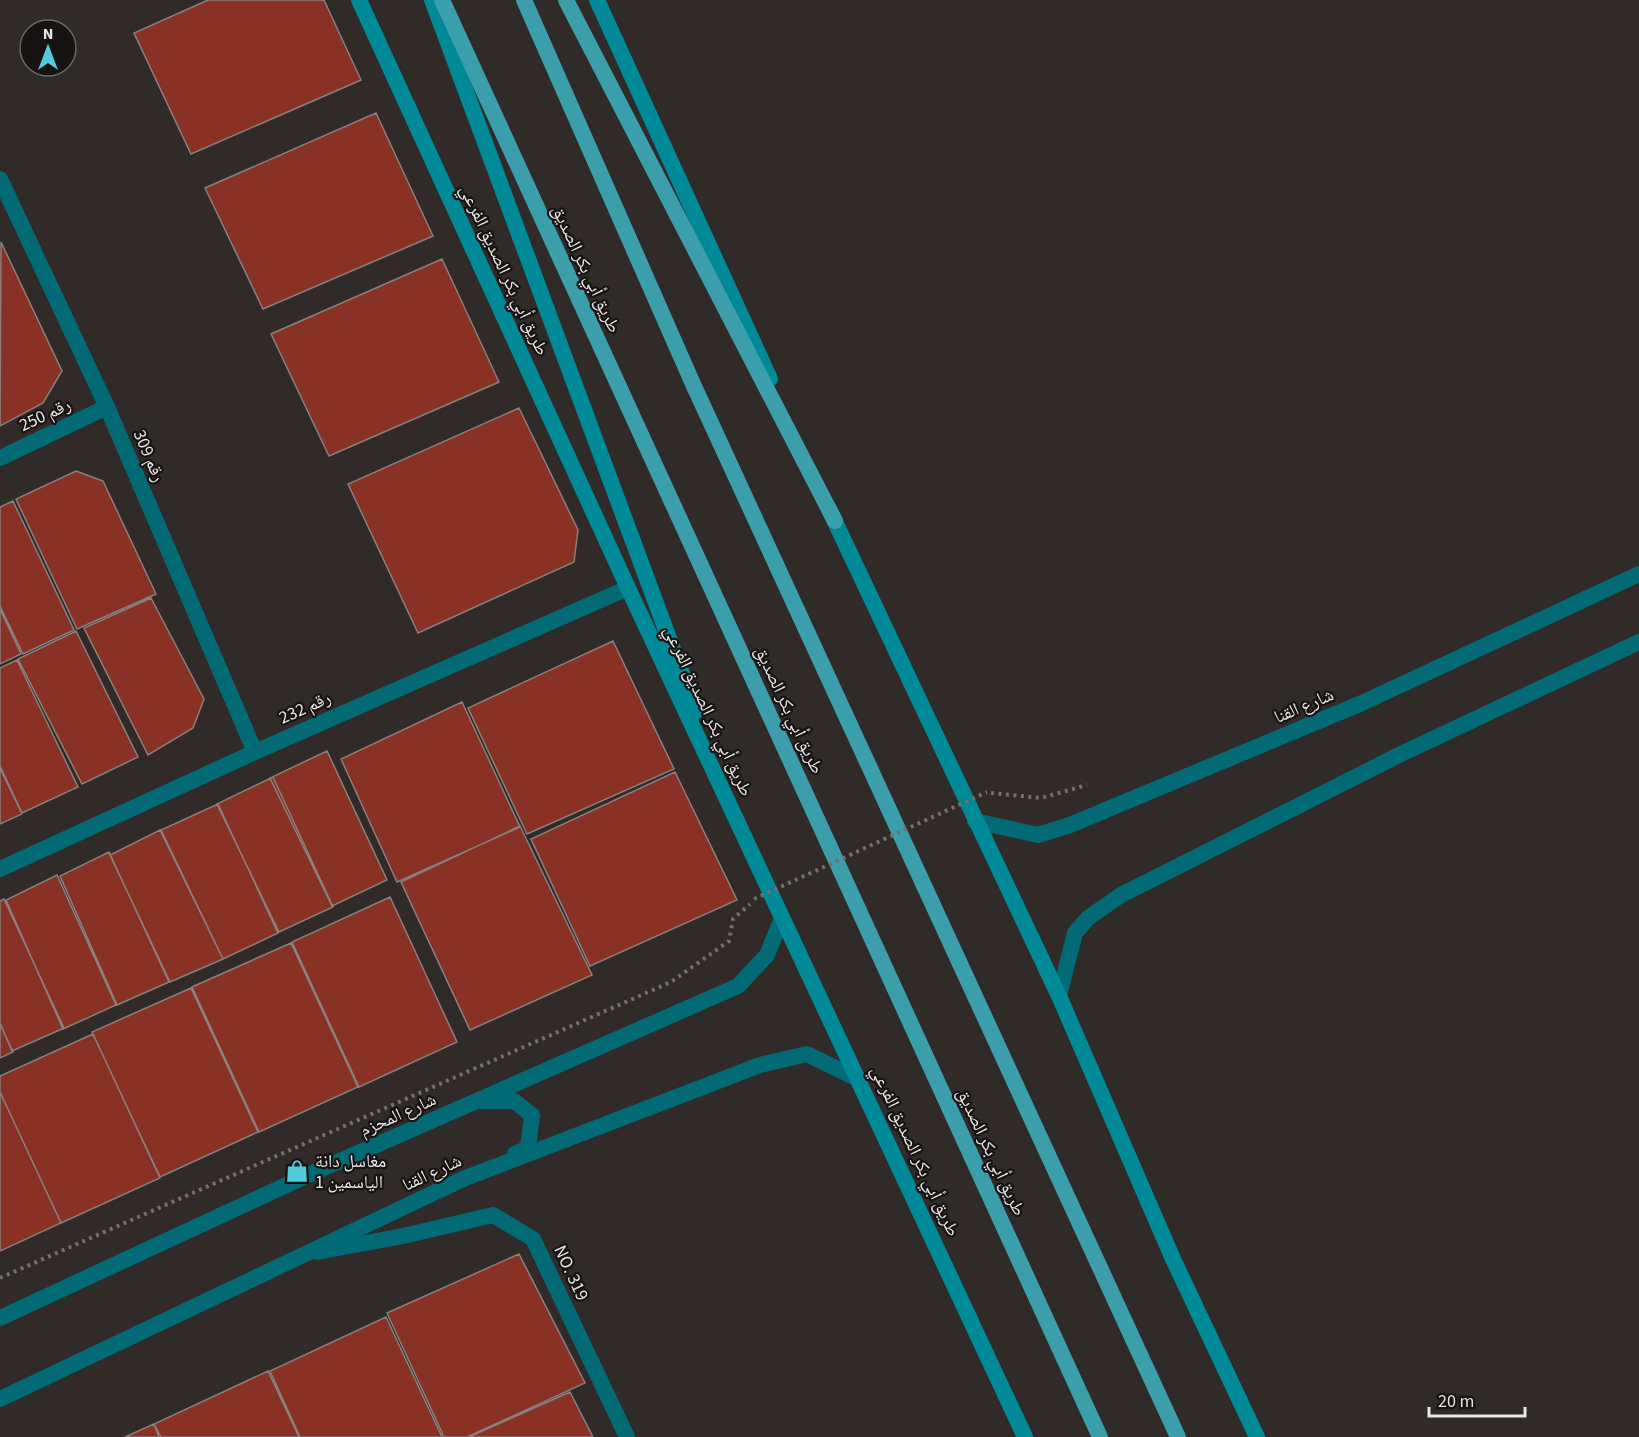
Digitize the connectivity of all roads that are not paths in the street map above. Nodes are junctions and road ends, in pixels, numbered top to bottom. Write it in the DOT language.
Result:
graph roads {
  1 [pos="359,0"];
  2 [pos="432,0"];
  3 [pos="442,0"];
  4 [pos="524,0"];
  5 [pos="566,0"];
  6 [pos="597,0"];
  7 [pos="0,179"];
  8 [pos="107,407"];
  9 [pos="0,458"];
  10 [pos="835,521"];
  11 [pos="1639,574"];
  12 [pos="628,588"];
  13 [pos="1639,642"];
  14 [pos="255,752"];
  15 [pos="735,813"];
  16 [pos="975,821"];
  17 [pos="0,869"];
  18 [pos="782,918"];
  19 [pos="1059,996"];
  20 [pos="860,1080"];
  21 [pos="308,1175"];
  22 [pos="463,1179"];
  23 [pos="310,1253"];
  24 [pos="0,1317"];
  25 [pos="0,1400"];
  26 [pos="627,1437"];
  27 [pos="1025,1437"];
  28 [pos="1100,1437"];
  29 [pos="1179,1437"];
  30 [pos="1257,1437"];
  1 -- 12 [label="main road, طريق أبي بكر الصديق الفرعي"];
  2 -- 15 [label="main road"];
  3 -- 28 [label="main road, طريق أبي بكر الصديق"];
  4 -- 29 [label="main road"];
  5 -- 10 [label="main road"];
  6 -- 10 [label="main road"];
  7 -- 8 [label="street, رقم 309"];
  8 -- 9 [label="street, رقم 250"];
  8 -- 14 [label="street, رقم 309"];
  10 -- 16 [label="main road"];
  11 -- 16 [label="street, شارع القنا"];
  12 -- 14 [label="street, رقم 232"];
  12 -- 15 [label="main road, طريق أبي بكر الصديق الفرعي"];
  13 -- 19 [label="street"];
  14 -- 17 [label="street, رقم 232"];
  15 -- 18 [label="main road, طريق أبي بكر الصديق الفرعي"];
  16 -- 19 [label="main road"];
  18 -- 20 [label="main road, طريق أبي بكر الصديق الفرعي"];
  18 -- 21 [label="street, شارع المحزم"];
  19 -- 30 [label="main road"];
  20 -- 22 [label="street, شارع القنا"];
  20 -- 27 [label="main road, طريق أبي بكر الصديق الفرعي"];
  21 -- 22 [label="street"];
  21 -- 24 [label="street, شارع المحزم"];
  22 -- 23 [label="street, شارع القنا"];
  23 -- 25 [label="street, شارع القنا"];
  23 -- 26 [label="street, NO. 319"];
}
